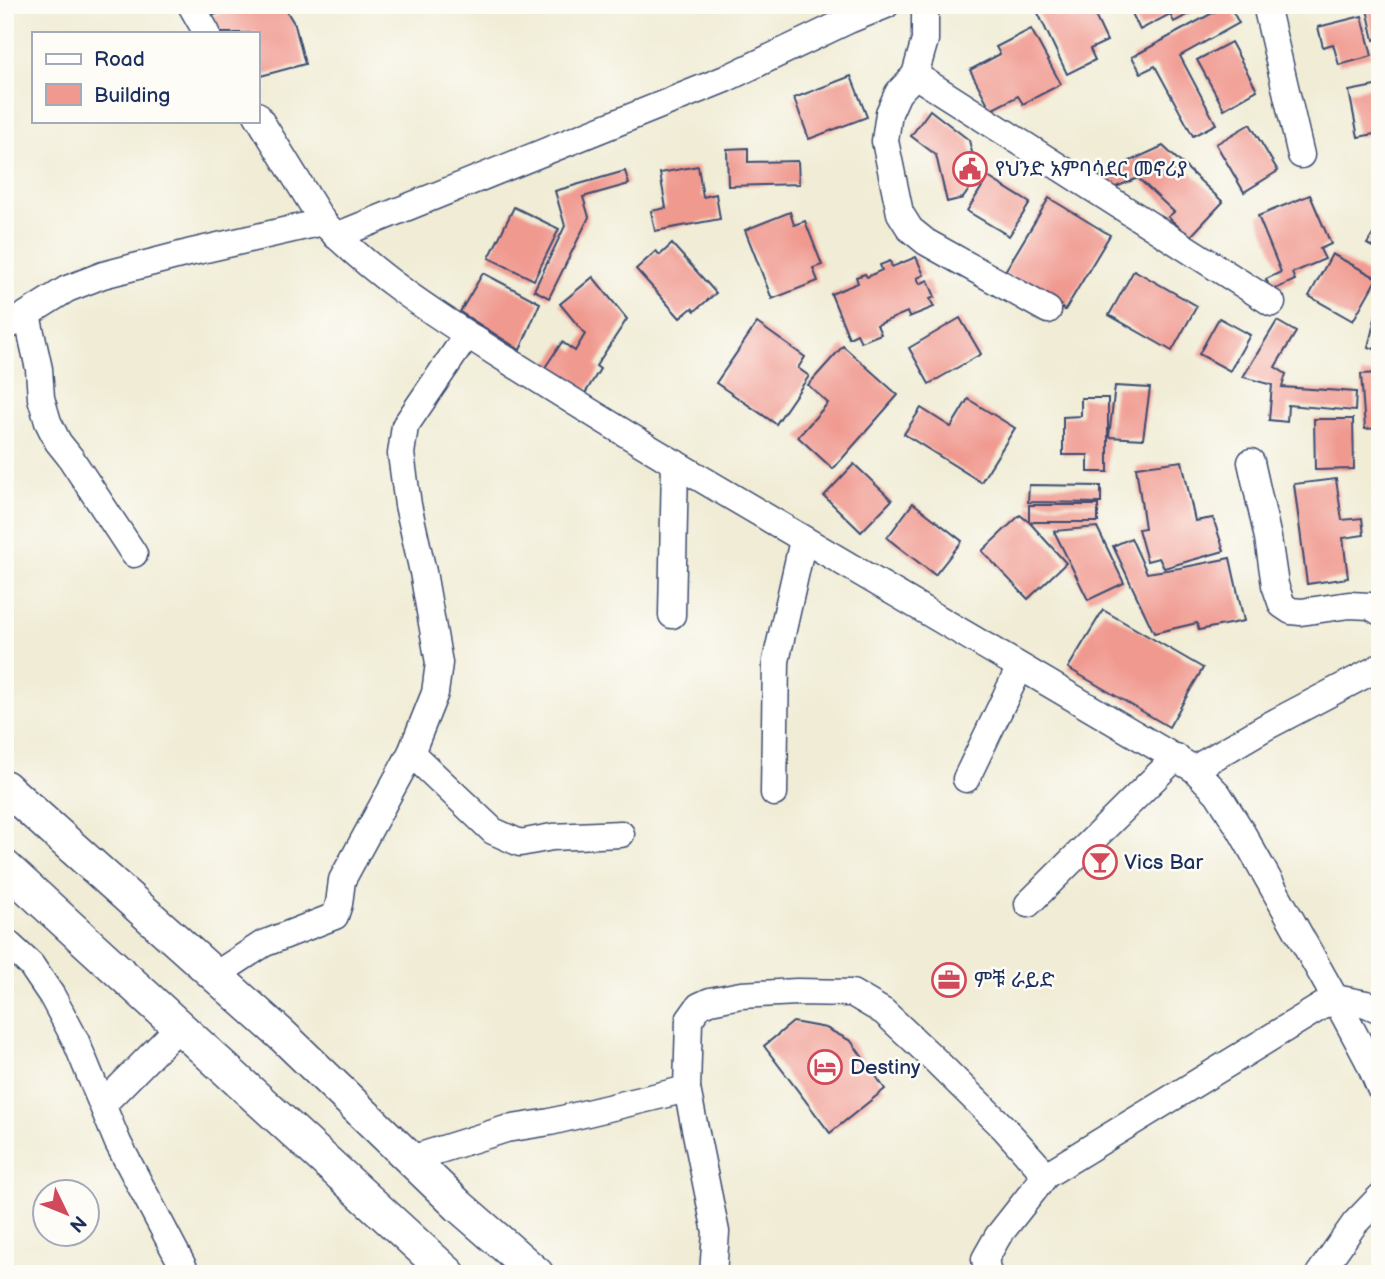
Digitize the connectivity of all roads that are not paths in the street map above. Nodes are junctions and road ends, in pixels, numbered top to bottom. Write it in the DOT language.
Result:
graph roads {
  1 [pos="886,5"];
  2 [pos="925,5"];
  3 [pos="1266,5"];
  4 [pos="843,13"];
  5 [pos="915,75"];
  6 [pos="259,118"];
  7 [pos="1301,155"];
  8 [pos="330,229"];
  9 [pos="1272,303"];
  10 [pos="1048,310"];
  11 [pos="16,322"];
  12 [pos="467,335"];
  13 [pos="1251,462"];
  14 [pos="675,463"];
  15 [pos="803,540"];
  16 [pos="134,554"];
  17 [pos="1380,612"];
  18 [pos="672,615"];
  19 [pos="1020,667"];
  20 [pos="1380,667"];
  21 [pos="411,753"];
  22 [pos="1185,763"];
  23 [pos="966,779"];
  24 [pos="5,787"];
  25 [pos="774,793"];
  26 [pos="621,834"];
  27 [pos="5,867"];
  28 [pos="1028,904"];
  29 [pos="5,942"];
  30 [pos="214,976"];
  31 [pos="1335,998"];
  32 [pos="1380,1010"];
  33 [pos="180,1026"];
  34 [pos="1380,1088"];
  35 [pos="687,1089"];
  36 [pos="103,1104"];
  37 [pos="411,1159"];
  38 [pos="1046,1175"];
  39 [pos="1380,1197"];
  40 [pos="186,1272"];
  41 [pos="449,1274"];
  42 [pos="537,1274"];
  43 [pos="713,1274"];
  44 [pos="988,1274"];
  45 [pos="1319,1274"];
  1 -- 4 [label="street"];
  2 -- 5 [label="street"];
  3 -- 7 [label="street"];
  4 -- 8 [label="street"];
  5 -- 9 [label="street"];
  5 -- 10 [label="street"];
  6 -- 8 [label="street"];
  8 -- 11 [label="street"];
  8 -- 12 [label="street"];
  11 -- 16 [label="street"];
  12 -- 14 [label="street"];
  12 -- 21 [label="street"];
  13 -- 17 [label="street"];
  14 -- 15 [label="street"];
  14 -- 18 [label="street"];
  15 -- 19 [label="street"];
  15 -- 25 [label="street"];
  19 -- 22 [label="street"];
  19 -- 23 [label="street"];
  20 -- 22 [label="street"];
  21 -- 26 [label="street"];
  21 -- 30 [label="street"];
  22 -- 28 [label="street"];
  22 -- 31 [label="street"];
  24 -- 30 [label="main road"];
  27 -- 33 [label="main road"];
  29 -- 36 [label="street"];
  30 -- 37 [label="main road"];
  31 -- 32 [label="street"];
  31 -- 34 [label="street"];
  31 -- 38 [label="street"];
  33 -- 36 [label="street"];
  33 -- 41 [label="main road"];
  35 -- 37 [label="street"];
  35 -- 38 [label="street"];
  35 -- 43 [label="street"];
  36 -- 40 [label="street"];
  37 -- 42 [label="main road"];
  38 -- 44 [label="street"];
  39 -- 45 [label="street"];
}
